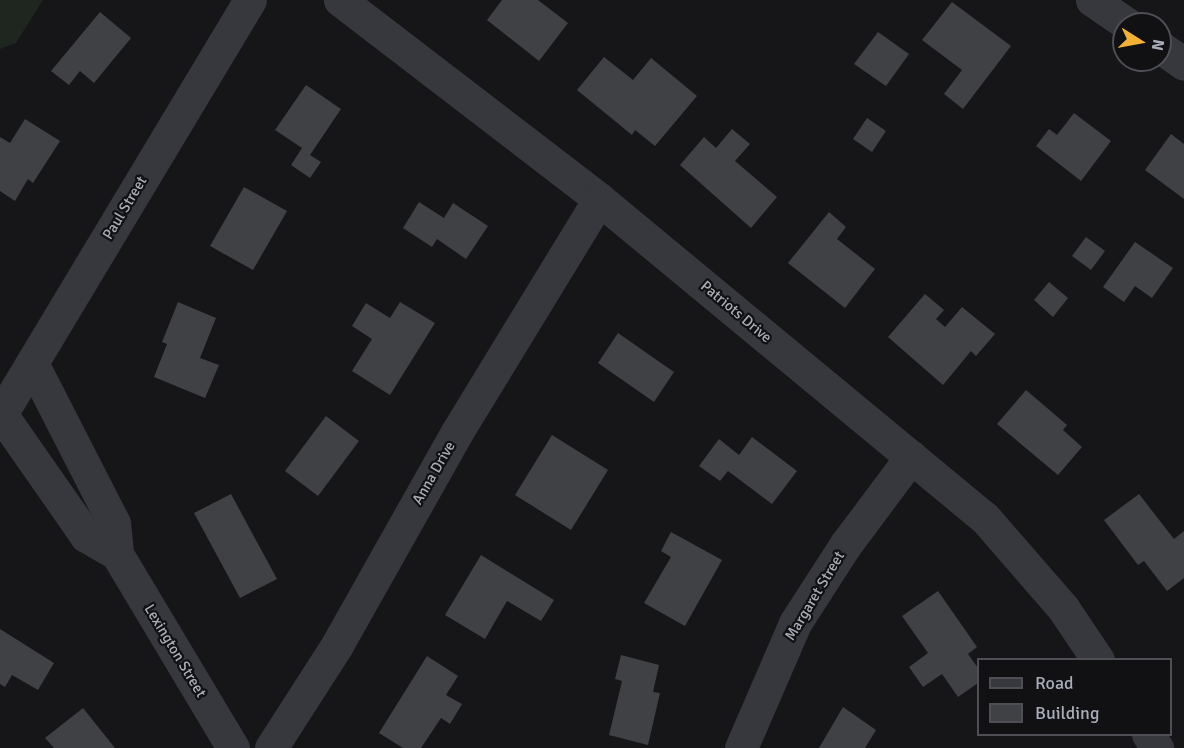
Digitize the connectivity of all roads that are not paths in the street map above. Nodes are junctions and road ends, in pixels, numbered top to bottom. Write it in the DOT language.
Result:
graph roads {
  1 [pos="250,0"];
  2 [pos="340,0"];
  3 [pos="1092,0"];
  4 [pos="1112,14"];
  5 [pos="599,199"];
  6 [pos="32,363"];
  7 [pos="0,415"];
  8 [pos="911,458"];
  9 [pos="117,554"];
  10 [pos="1097,658"];
  11 [pos="233,748"];
  12 [pos="271,748"];
  13 [pos="741,748"];
  1 -- 6 [label="street, Paul Street"];
  2 -- 5 [label="street, Patriots Drive"];
  3 -- 4 [label="street"];
  5 -- 8 [label="street, Patriots Drive"];
  5 -- 12 [label="street, Anna Drive"];
  6 -- 7 [label="street, Paul Street"];
  6 -- 9 [label="street, Lexington Street"];
  7 -- 9 [label="street, Lexington Street"];
  8 -- 10 [label="street, Patriots Drive"];
  8 -- 13 [label="street, Margaret Street"];
  9 -- 11 [label="street, Lexington Street"];
}
